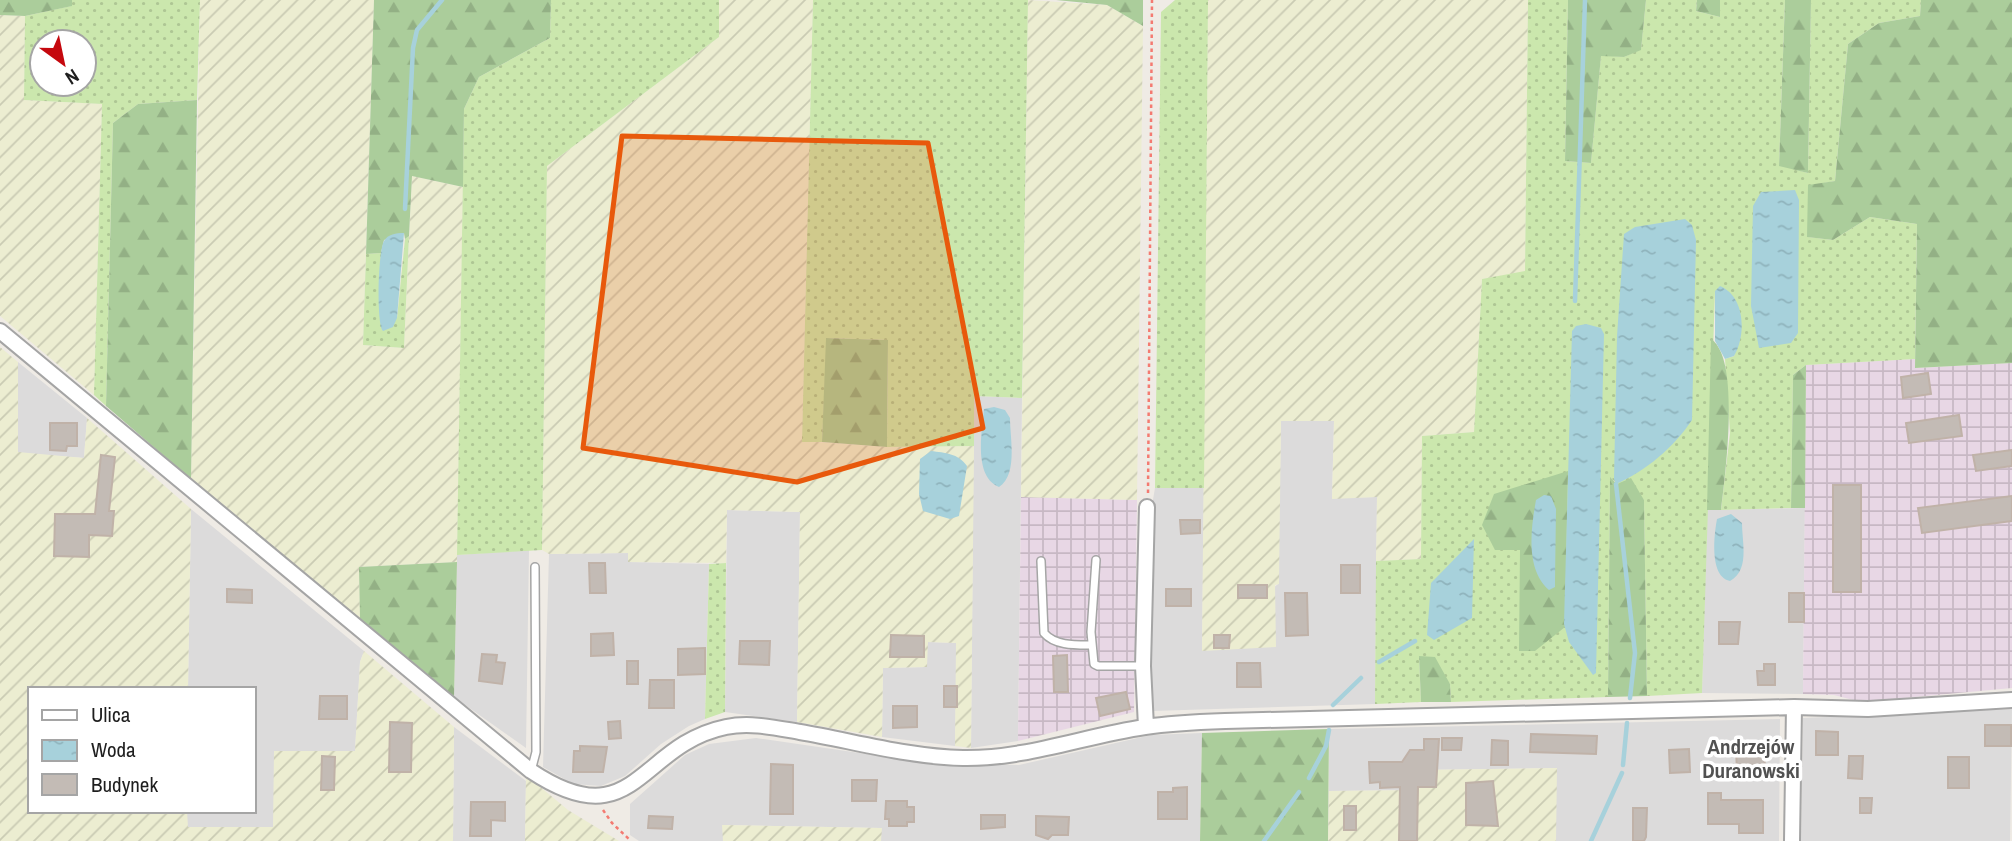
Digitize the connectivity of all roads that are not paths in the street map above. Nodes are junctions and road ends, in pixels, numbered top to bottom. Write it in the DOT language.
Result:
graph roads {
  1 [pos="0,331"];
  2 [pos="1147,507"];
  3 [pos="1096,560"];
  4 [pos="1041,561"];
  5 [pos="535,567"];
  6 [pos="1092,645"];
  7 [pos="1143,666"];
  8 [pos="2012,700"];
  9 [pos="1794,707"];
  10 [pos="1146,726"];
  11 [pos="531,771"];
  12 [pos="1791,841"];
  1 -- 11 [label="street"];
  2 -- 7 [label="street"];
  3 -- 6 [label="lane"];
  4 -- 6 [label="lane"];
  5 -- 11 [label="lane"];
  6 -- 7 [label="lane"];
  7 -- 10 [label="street"];
  8 -- 9 [label="street"];
  9 -- 10 [label="street"];
  9 -- 12 [label="street"];
  10 -- 11 [label="street"];
}
